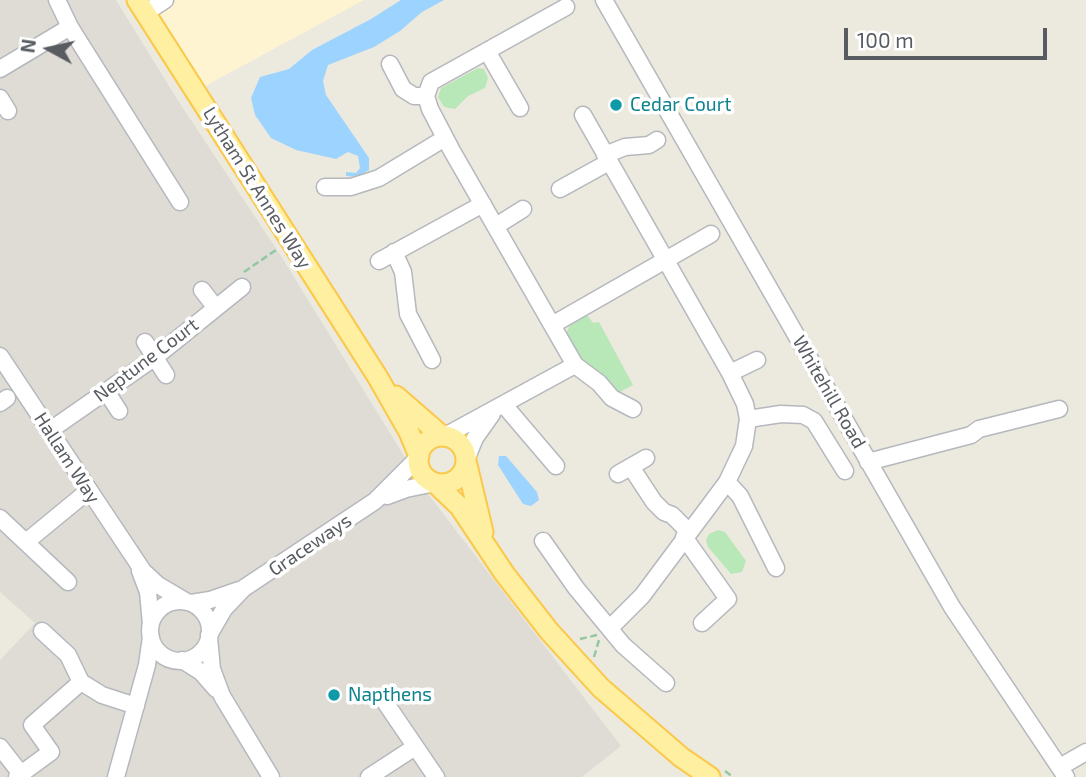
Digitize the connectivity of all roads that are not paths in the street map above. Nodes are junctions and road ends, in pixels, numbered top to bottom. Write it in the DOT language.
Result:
graph roads {
  1 [pos="165,0"];
  2 [pos="604,0"];
  3 [pos="58,1"];
  4 [pos="141,6"];
  5 [pos="566,7"];
  6 [pos="70,27"];
  7 [pos="487,51"];
  8 [pos="390,64"];
  9 [pos="0,69"];
  10 [pos="426,96"];
  11 [pos="520,108"];
  12 [pos="583,115"];
  13 [pos="445,138"];
  14 [pos="657,140"];
  15 [pos="607,158"];
  16 [pos="325,187"];
  17 [pos="560,190"];
  18 [pos="180,202"];
  19 [pos="483,204"];
  20 [pos="523,209"];
  21 [pos="496,226"];
  22 [pos="711,234"];
  23 [pos="394,251"];
  24 [pos="664,260"];
  25 [pos="379,261"];
  26 [pos="242,287"];
  27 [pos="202,290"];
  28 [pos="216,308"];
  29 [pos="552,325"];
  30 [pos="145,342"];
  31 [pos="0,356"];
  32 [pos="154,358"];
  33 [pos="432,360"];
  34 [pos="757,360"];
  35 [pos="575,365"];
  36 [pos="730,373"];
  37 [pos="166,375"];
  38 [pos="377,376"];
  39 [pos="106,391"];
  40 [pos="502,406"];
  41 [pos="632,409"];
  42 [pos="1059,409"];
  43 [pos="119,411"];
  44 [pos="748,419"];
  45 [pos="48,431"];
  46 [pos="443,436"];
  47 [pos="419,457"];
  48 [pos="646,458"];
  49 [pos="466,461"];
  50 [pos="868,462"];
  51 [pos="556,466"];
  52 [pos="845,471"];
  53 [pos="727,482"];
  54 [pos="435,483"];
  55 [pos="88,491"];
  56 [pos="375,501"];
  57 [pos="0,518"];
  58 [pos="687,535"];
  59 [pos="543,541"];
  60 [pos="26,542"];
  61 [pos="489,550"];
  62 [pos="135,559"];
  63 [pos="776,568"];
  64 [pos="68,582"];
  65 [pos="244,588"];
  66 [pos="188,602"];
  67 [pos="702,623"];
  68 [pos="610,628"];
  69 [pos="151,630"];
  70 [pos="42,631"];
  71 [pos="209,636"];
  72 [pos="179,660"];
  73 [pos="81,682"];
  74 [pos="666,683"];
  75 [pos="222,696"];
  76 [pos="385,702"];
  77 [pos="136,706"];
  78 [pos="0,747"];
  79 [pos="415,747"];
  80 [pos="1086,752"];
  81 [pos="1063,772"];
  82 [pos="717,773"];
  83 [pos="20,776"];
  84 [pos="116,777"];
  85 [pos="271,777"];
  86 [pos="369,777"];
  87 [pos="436,777"];
  1 -- 4 [label="street"];
  2 -- 50 [label="street, Whitehill Road"];
  3 -- 6 [label="street"];
  4 -- 38 [label="main road, Lytham St Annes Way"];
  5 -- 7 [label="street"];
  6 -- 9 [label="street"];
  6 -- 18 [label="street"];
  7 -- 10 [label="street"];
  7 -- 11 [label="street"];
  8 -- 10 [label="street"];
  10 -- 13 [label="street"];
  12 -- 15 [label="street"];
  13 -- 16 [label="street"];
  13 -- 19 [label="street"];
  14 -- 15 [label="street"];
  15 -- 17 [label="street"];
  15 -- 24 [label="street"];
  19 -- 21 [label="street"];
  19 -- 23 [label="street"];
  20 -- 21 [label="street"];
  21 -- 29 [label="street"];
  22 -- 24 [label="street"];
  23 -- 25 [label="street"];
  23 -- 33 [label="street"];
  24 -- 29 [label="street"];
  24 -- 36 [label="street"];
  26 -- 28 [label="street, Neptune Court"];
  27 -- 28 [label="street"];
  28 -- 32 [label="street, Neptune Court"];
  29 -- 35 [label="street"];
  30 -- 32 [label="street"];
  31 -- 45 [label="street, Hallam Way"];
  32 -- 37 [label="street"];
  32 -- 39 [label="street, Neptune Court"];
  34 -- 36 [label="street"];
  35 -- 40 [label="street"];
  35 -- 41 [label="street"];
  36 -- 44 [label="street"];
  38 -- 46 [label="main road, Lytham St Annes Way"];
  38 -- 47 [label="main road, Lytham St Annes Way"];
  39 -- 43 [label="street"];
  39 -- 45 [label="street, Neptune Court"];
  40 -- 46 [label="street"];
  40 -- 49 [label="street"];
  40 -- 51 [label="street"];
  42 -- 50 [label="street"];
  44 -- 52 [label="street"];
  44 -- 53 [label="street"];
  45 -- 55 [label="street, Hallam Way"];
  46 -- 47 [label="main road"];
  46 -- 49 [label="main road"];
  47 -- 54 [label="main road"];
  47 -- 56 [label="street, Graceways"];
  48 -- 58 [label="street"];
  49 -- 54 [label="main road"];
  49 -- 61 [label="main road"];
  50 -- 81 [label="street, Whitehill Road"];
  53 -- 58 [label="street"];
  53 -- 63 [label="street"];
  54 -- 56 [label="street, Graceways"];
  54 -- 61 [label="main road"];
  55 -- 60 [label="street"];
  55 -- 62 [label="street, Hallam Way"];
  56 -- 65 [label="street, Graceways"];
  57 -- 60 [label="street"];
  58 -- 67 [label="street"];
  58 -- 68 [label="street"];
  59 -- 68 [label="street"];
  60 -- 64 [label="street"];
  61 -- 82 [label="main road"];
  62 -- 66 [label="street, Hallam Way"];
  62 -- 69 [label="street, Hallam Way"];
  65 -- 66 [label="street, Graceways"];
  65 -- 71 [label="street, Graceways"];
  66 -- 69 [label="street"];
  66 -- 71 [label="street"];
  68 -- 74 [label="street"];
  69 -- 72 [label="street"];
  69 -- 77 [label="street, Hallam Way"];
  70 -- 73 [label="street"];
  71 -- 72 [label="street"];
  71 -- 75 [label="street"];
  72 -- 75 [label="street"];
  72 -- 77 [label="street"];
  73 -- 77 [label="street"];
  73 -- 83 [label="street"];
  75 -- 85 [label="street"];
  76 -- 79 [label="street"];
  77 -- 84 [label="street"];
  78 -- 83 [label="street"];
  79 -- 86 [label="street"];
  79 -- 87 [label="street"];
  80 -- 81 [label="street"];
}
